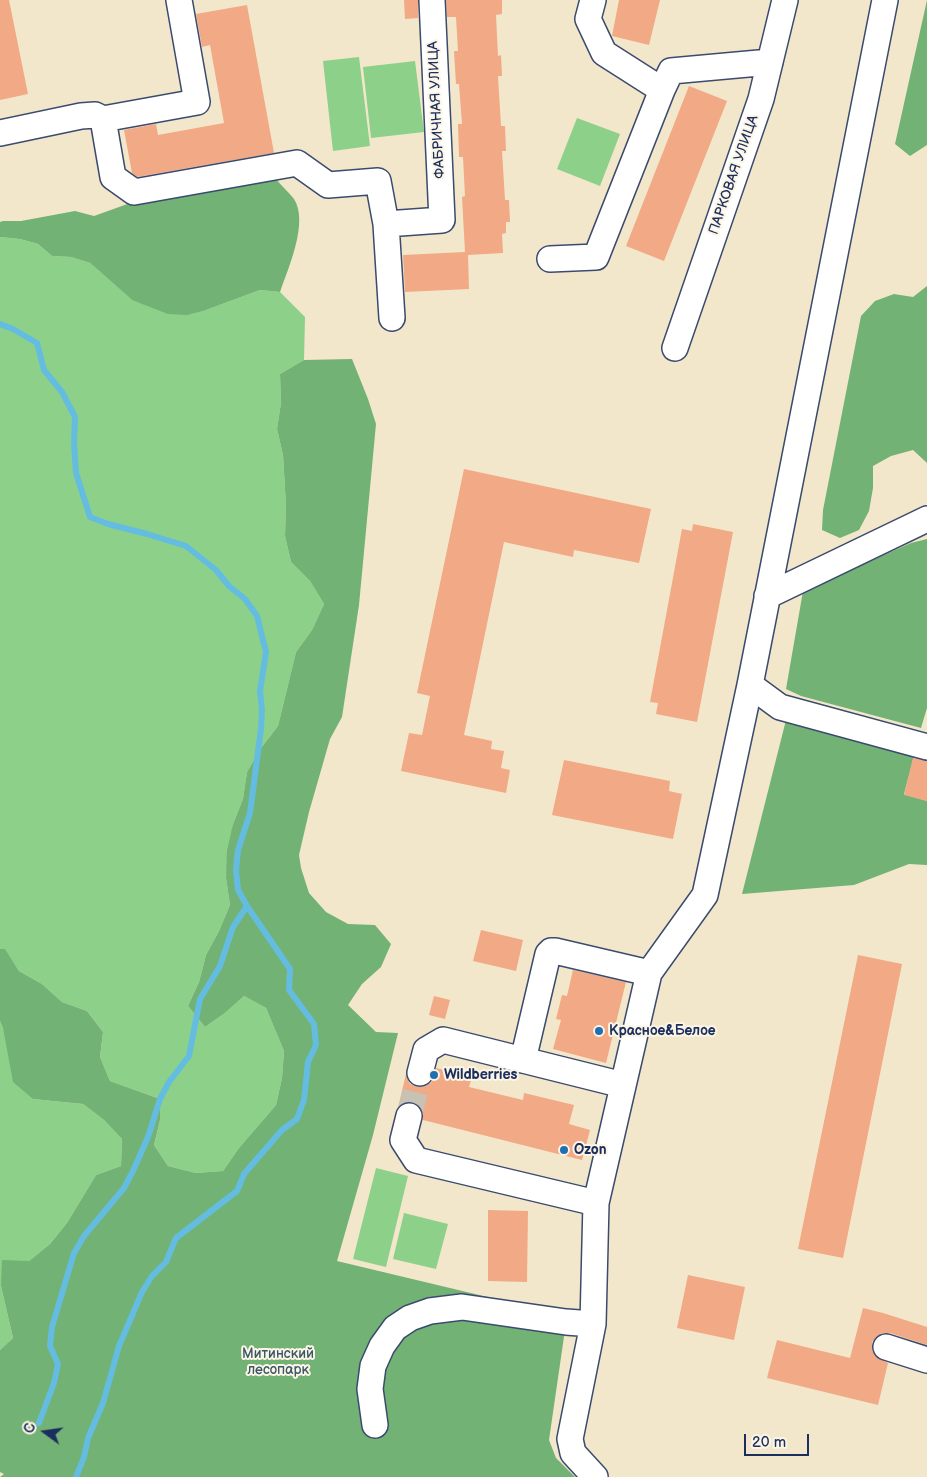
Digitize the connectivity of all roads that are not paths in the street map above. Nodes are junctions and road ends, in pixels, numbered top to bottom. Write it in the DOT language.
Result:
graph roads {
  1 [pos="179,0"];
  2 [pos="432,0"];
  3 [pos="593,0"];
  4 [pos="785,0"];
  5 [pos="885,0"];
  6 [pos="770,62"];
  7 [pos="662,90"];
  8 [pos="103,119"];
  9 [pos="0,133"];
  10 [pos="386,224"];
  11 [pos="550,259"];
  12 [pos="392,318"];
  13 [pos="675,348"];
  14 [pos="927,520"];
  15 [pos="767,596"];
  16 [pos="750,685"];
  17 [pos="927,747"];
  18 [pos="649,973"];
  19 [pos="523,1060"];
  20 [pos="420,1073"];
  21 [pos="623,1085"];
  22 [pos="409,1116"];
  23 [pos="596,1203"];
  24 [pos="592,1324"];
  25 [pos="886,1347"];
  26 [pos="927,1360"];
  27 [pos="375,1425"];
  28 [pos="595,1477"];
  1 -- 8 [label="street"];
  2 -- 10 [label="street, ФАБРИЧНАЯ УЛИЦА"];
  3 -- 7 [label="street"];
  4 -- 6 [label="street, ПАРКОВАЯ УЛИЦА"];
  5 -- 15 [label="street"];
  6 -- 7 [label="street"];
  6 -- 13 [label="street, ПАРКОВАЯ УЛИЦА"];
  7 -- 11 [label="street"];
  8 -- 9 [label="street"];
  8 -- 10 [label="street"];
  10 -- 12 [label="street"];
  14 -- 15 [label="street"];
  15 -- 16 [label="street"];
  16 -- 17 [label="street"];
  16 -- 18 [label="street"];
  18 -- 19 [label="street"];
  18 -- 21 [label="street"];
  19 -- 20 [label="street"];
  19 -- 21 [label="street"];
  21 -- 23 [label="street"];
  22 -- 23 [label="street"];
  23 -- 24 [label="street"];
  24 -- 27 [label="street"];
  24 -- 28 [label="street"];
  25 -- 26 [label="street"];
}
